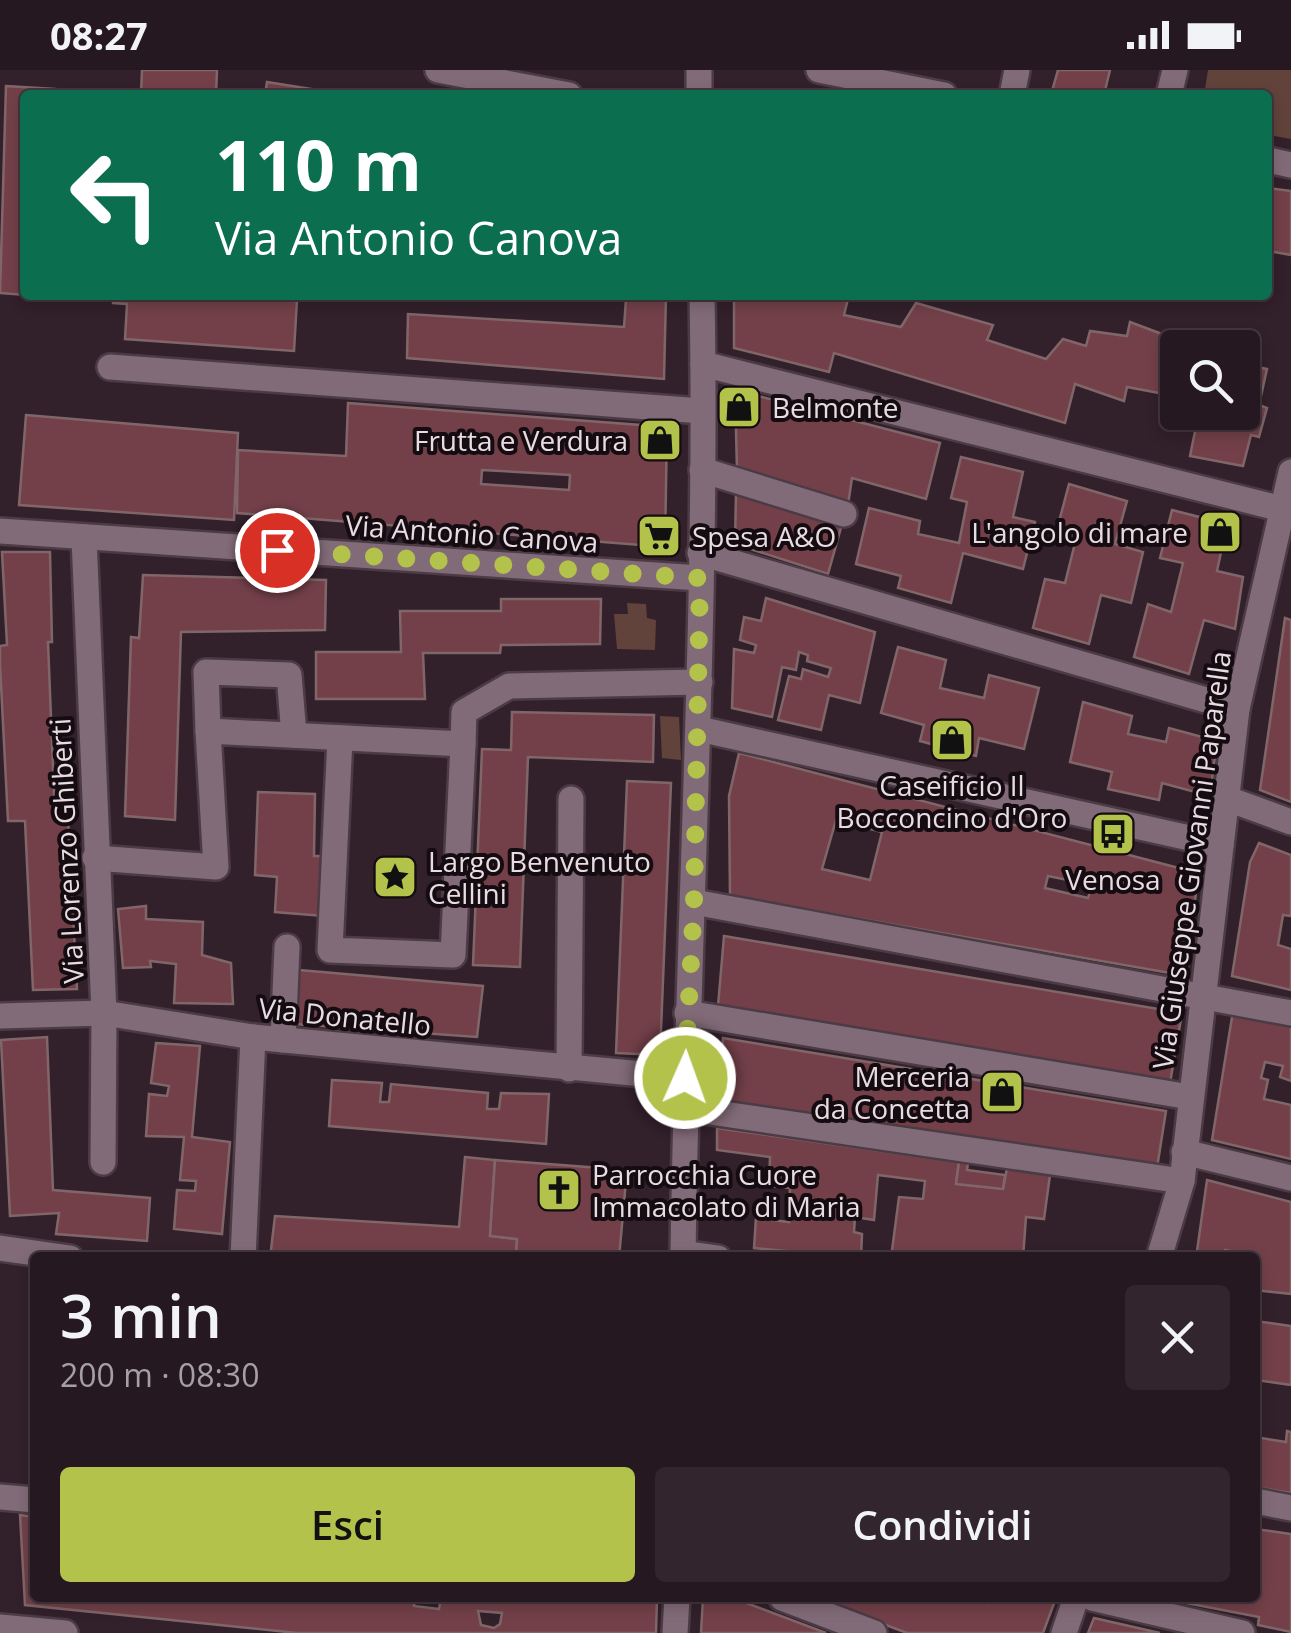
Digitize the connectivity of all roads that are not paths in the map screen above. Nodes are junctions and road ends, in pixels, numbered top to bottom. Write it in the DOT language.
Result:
graph roads {
  1 [pos="438,70"];
  2 [pos="819,70"];
  3 [pos="543,90"];
  4 [pos="919,90"];
  5 [pos="702,300"];
  6 [pos="703,364"];
  7 [pos="110,368"];
  8 [pos="702,411"];
  9 [pos="702,470"];
  10 [pos="1291,472"];
  11 [pos="1282,509"];
  12 [pos="844,514"];
  13 [pos="0,531"];
  14 [pos="84,537"];
  15 [pos="700,566"];
  16 [pos="1265,583"];
  17 [pos="1291,592"];
  18 [pos="700,682"];
  19 [pos="1237,709"];
  20 [pos="699,729"];
  21 [pos="208,731"];
  22 [pos="294,735"];
  23 [pos="340,738"];
  24 [pos="463,744"];
  25 [pos="571,799"];
  26 [pos="1228,799"];
  27 [pos="1291,822"];
  28 [pos="1221,844"];
  29 [pos="94,858"];
  30 [pos="694,902"];
  31 [pos="288,947"];
  32 [pos="1204,997"];
  33 [pos="688,1013"];
  34 [pos="1291,1013"];
  35 [pos="104,1014"];
  36 [pos="0,1016"];
  37 [pos="254,1037"];
  38 [pos="283,1040"];
  39 [pos="569,1069"];
  40 [pos="685,1078"];
  41 [pos="1190,1097"];
  42 [pos="683,1108"];
  43 [pos="1184,1152"];
  44 [pos="103,1162"];
  45 [pos="1291,1178"];
  46 [pos="1182,1181"];
  47 [pos="0,1248"];
  48 [pos="30,1252"];
  49 [pos="243,1252"];
  50 [pos="683,1252"];
  51 [pos="1162,1252"];
  52 [pos="0,1497"];
  53 [pos="30,1500"];
  54 [pos="1260,1503"];
  55 [pos="1291,1508"];
  56 [pos="676,1602"];
  57 [pos="793,1602"];
  58 [pos="1075,1602"];
  59 [pos="1109,1602"];
  60 [pos="0,1627"];
  61 [pos="65,1633"];
  62 [pos="675,1633"];
  63 [pos="874,1633"];
  64 [pos="1064,1633"];
  65 [pos="1242,1633"];
  1 -- 3 [label="street"];
  2 -- 4 [label="street"];
  5 -- 6 [label="street"];
  6 -- 8 [label="street"];
  6 -- 11 [label="street"];
  7 -- 8 [label="street"];
  8 -- 9 [label="street"];
  9 -- 12 [label="street"];
  9 -- 15 [label="street"];
  10 -- 11 [label="street, Via Giuseppe Giovanni Paparella"];
  11 -- 16 [label="street, Via Giuseppe Giovanni Paparella"];
  13 -- 14 [label="street, Via Antonio Canova"];
  14 -- 15 [label="street, Via Antonio Canova"];
  14 -- 29 [label="street, Via Lorenzo Ghiberti"];
  15 -- 18 [label="street"];
  15 -- 19 [label="street, Via Antonio Canova"];
  16 -- 17 [label="street"];
  16 -- 19 [label="street, Via Giuseppe Giovanni Paparella"];
  18 -- 20 [label="street"];
  18 -- 24 [label="street"];
  19 -- 26 [label="street, Via Giuseppe Giovanni Paparella"];
  20 -- 28 [label="street"];
  20 -- 30 [label="street"];
  21 -- 22 [label="street"];
  21 -- 22 [label="street"];
  21 -- 29 [label="street"];
  22 -- 23 [label="street"];
  23 -- 24 [label="street"];
  23 -- 24 [label="street"];
  25 -- 39 [label="street"];
  26 -- 27 [label="street"];
  26 -- 28 [label="street, Via Giuseppe Giovanni Paparella"];
  28 -- 32 [label="street, Via Giuseppe Giovanni Paparella"];
  29 -- 35 [label="street, Via Lorenzo Ghiberti"];
  30 -- 32 [label="street"];
  30 -- 33 [label="street"];
  31 -- 38 [label="street"];
  32 -- 34 [label="street"];
  32 -- 41 [label="street, Via Giuseppe Giovanni Paparella"];
  33 -- 40 [label="street"];
  33 -- 41 [label="street"];
  35 -- 36 [label="street, Via Donatello"];
  35 -- 37 [label="street, Via Donatello"];
  35 -- 44 [label="street, Via Lorenzo Ghiberti"];
  37 -- 38 [label="street, Via Donatello"];
  37 -- 49 [label="street"];
  38 -- 39 [label="street, Via Donatello"];
  39 -- 40 [label="street, Via Donatello"];
  40 -- 42 [label="street"];
  41 -- 43 [label="street, Via Giuseppe Giovanni Paparella"];
  42 -- 46 [label="street"];
  42 -- 50 [label="street"];
  43 -- 45 [label="street"];
  43 -- 46 [label="street, Via Giuseppe Giovanni Paparella"];
  46 -- 51 [label="street, Via Giuseppe Giovanni Paparella"];
  47 -- 48 [label="street"];
  52 -- 53 [label="street"];
  54 -- 55 [label="street"];
  56 -- 62 [label="street"];
  57 -- 63 [label="street"];
  58 -- 64 [label="street"];
  59 -- 65 [label="street"];
  60 -- 61 [label="street"];
}
